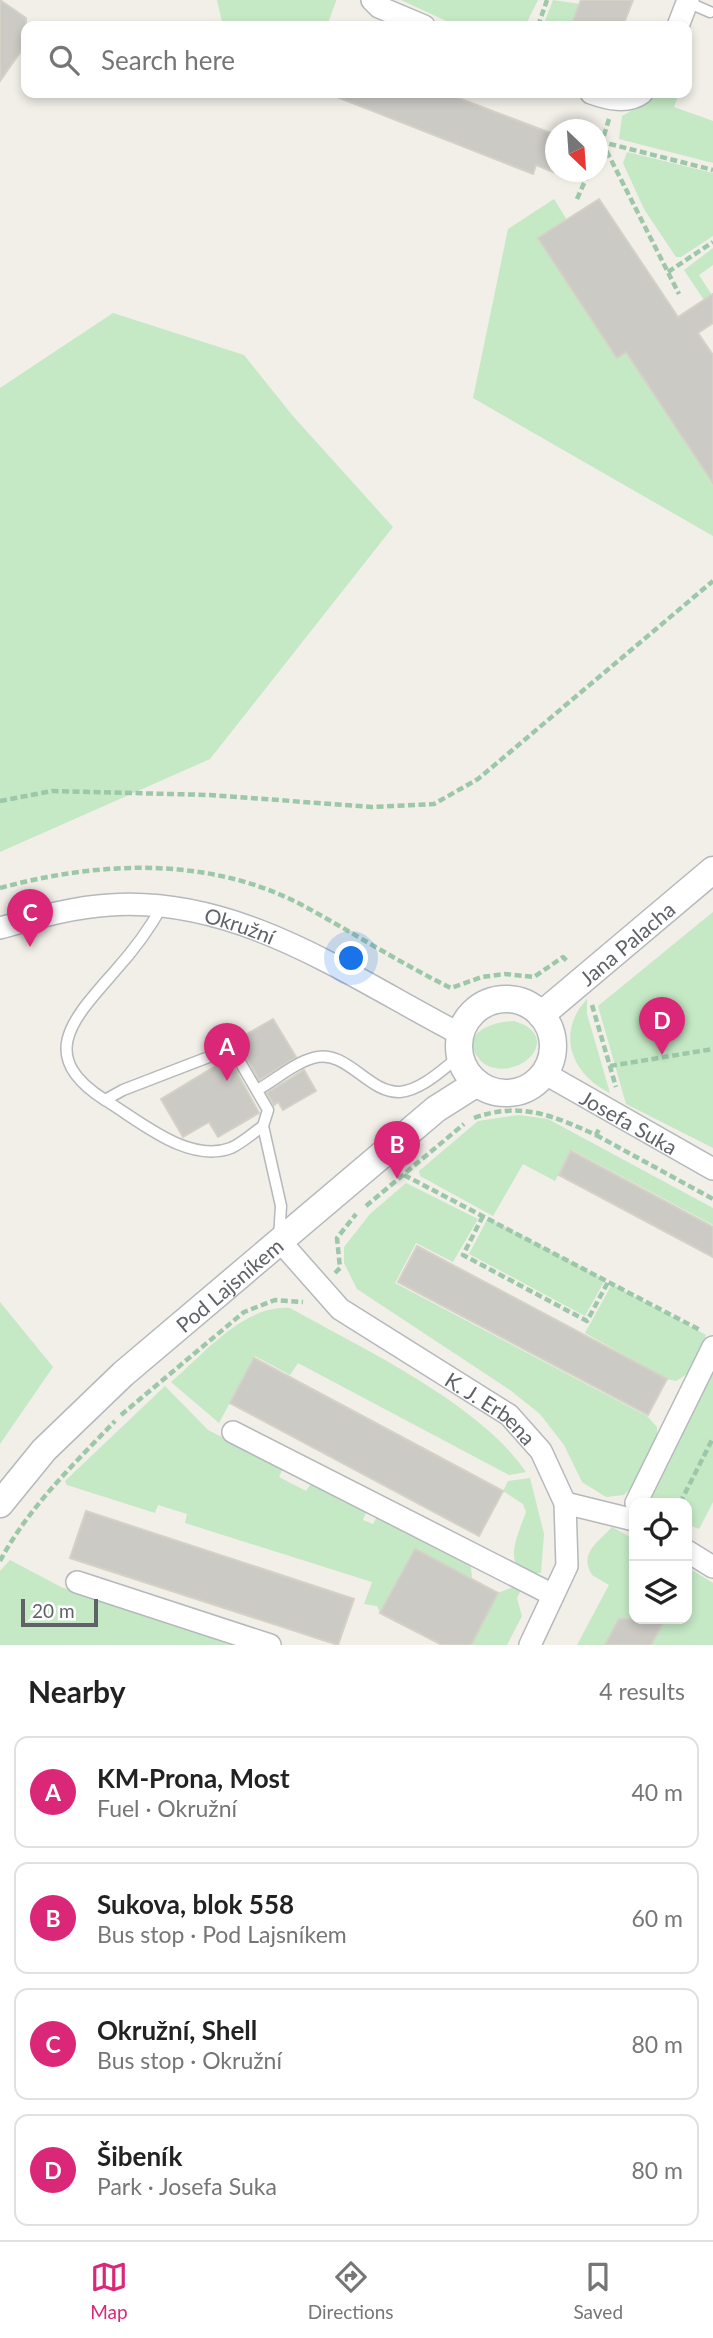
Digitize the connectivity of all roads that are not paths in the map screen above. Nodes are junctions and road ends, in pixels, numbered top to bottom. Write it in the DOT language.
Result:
graph roads {
  1 [pos="372,0"];
  2 [pos="688,1"];
  3 [pos="710,12"];
  4 [pos="412,21"];
  5 [pos="680,21"];
  6 [pos="713,870"];
  7 [pos="162,906"];
  8 [pos="0,928"];
  9 [pos="541,1015"];
  10 [pos="460,1045"];
  11 [pos="544,1073"];
  12 [pos="477,1083"];
  13 [pos="257,1090"];
  14 [pos="105,1100"];
  15 [pos="263,1126"];
  16 [pos="713,1169"];
  17 [pos="279,1240"];
  18 [pos="707,1339"];
  19 [pos="233,1432"];
  20 [pos="639,1498"];
  21 [pos="565,1503"];
  22 [pos="0,1504"];
  23 [pos="629,1511"];
  24 [pos="692,1554"];
  25 [pos="713,1567"];
  26 [pos="77,1583"];
  27 [pos="553,1595"];
  28 [pos="270,1645"];
  29 [pos="530,1645"];
  1 -- 4 [label="street"];
  2 -- 3 [label="lane"];
  2 -- 5 [label="street"];
  6 -- 9 [label="street, Jana Palacha"];
  7 -- 8 [label="street, Okružní"];
  7 -- 10 [label="street, Okružní"];
  7 -- 14 [label="lane"];
  9 -- 10 [label="street"];
  9 -- 11 [label="street"];
  10 -- 12 [label="street"];
  10 -- 13 [label="lane"];
  11 -- 12 [label="street"];
  11 -- 16 [label="street, Josefa Suka"];
  12 -- 17 [label="street, Pod Lajsníkem"];
  13 -- 14 [label="lane"];
  13 -- 15 [label="lane"];
  14 -- 15 [label="lane"];
  15 -- 17 [label="lane"];
  17 -- 21 [label="street, K. J. Erbena"];
  17 -- 22 [label="street, Pod Lajsníkem"];
  18 -- 20 [label="street"];
  19 -- 27 [label="street"];
  21 -- 23 [label="street"];
  21 -- 27 [label="street, K. J. Erbena"];
  24 -- 25 [label="street"];
  26 -- 28 [label="street"];
  27 -- 29 [label="street, K. J. Erbena"];
}
